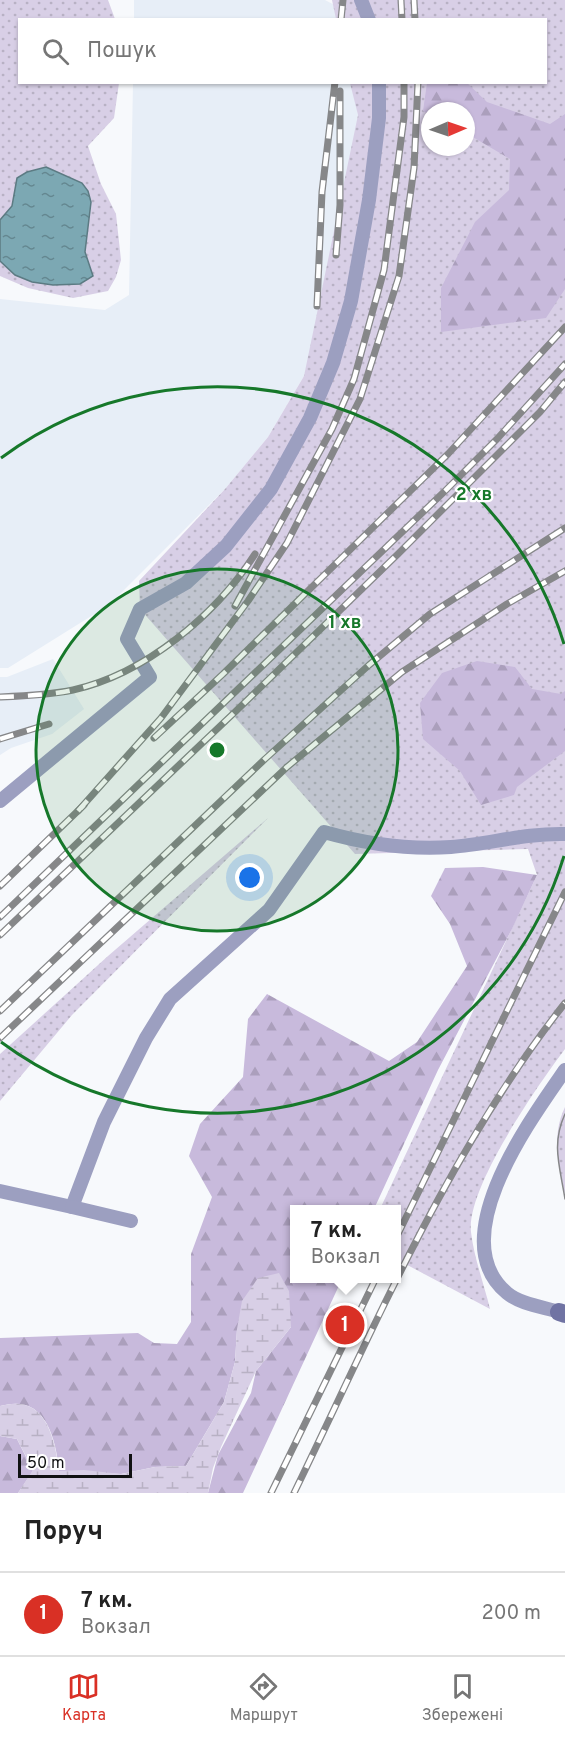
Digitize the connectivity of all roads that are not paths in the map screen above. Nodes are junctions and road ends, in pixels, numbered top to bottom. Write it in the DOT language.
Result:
graph roads {
  1 [pos="361,0"];
  2 [pos="368,18"];
  3 [pos="379,84"];
  4 [pos="0,801"];
  5 [pos="565,834"];
  6 [pos="565,1070"];
  7 [pos="0,1191"];
  8 [pos="72,1207"];
  9 [pos="131,1221"];
  10 [pos="562,1313"];
  1 -- 2 [label="street"];
  3 -- 4 [label="street"];
  5 -- 8 [label="street"];
  6 -- 10 [label="street"];
  7 -- 8 [label="street"];
  8 -- 9 [label="street"];
}
